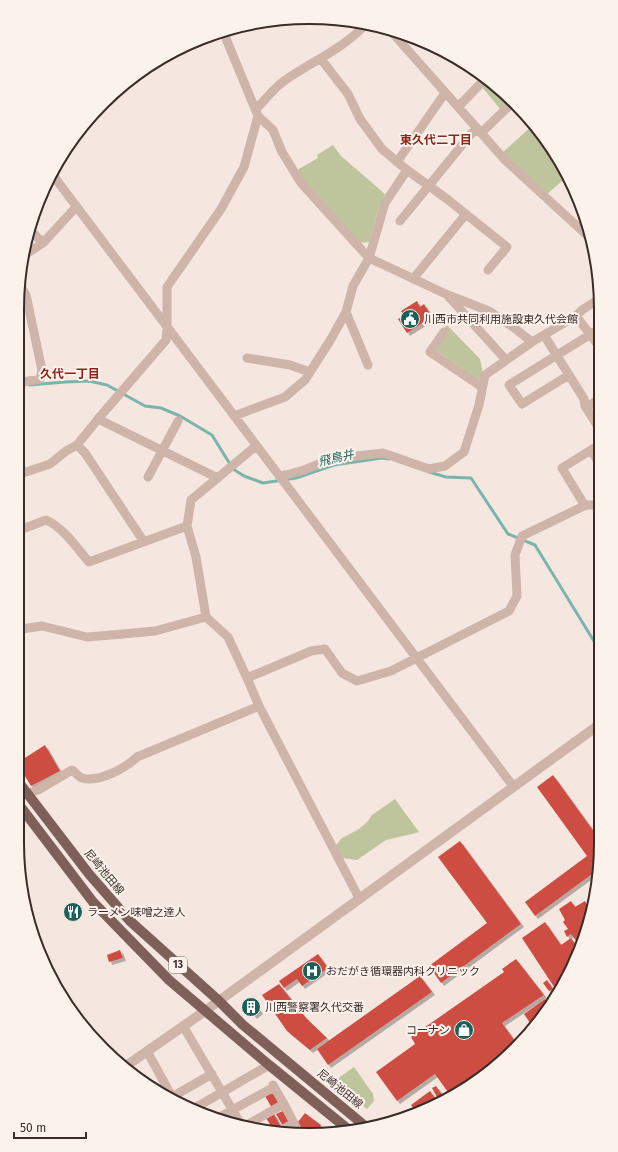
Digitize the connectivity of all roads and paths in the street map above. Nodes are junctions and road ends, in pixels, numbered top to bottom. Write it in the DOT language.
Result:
graph roads {
  1 [pos="362,28"];
  2 [pos="226,37"];
  3 [pos="397,38"];
  4 [pos="321,59"];
  5 [pos="481,83"];
  6 [pos="445,93"];
  7 [pos="458,106"];
  8 [pos="508,107"];
  9 [pos="257,112"];
  10 [pos="479,131"];
  11 [pos="397,162"];
  12 [pos="406,170"];
  13 [pos="55,179"];
  14 [pos="429,186"];
  15 [pos="76,207"];
  16 [pos="466,214"];
  17 [pos="400,221"];
  18 [pos="583,232"];
  19 [pos="34,234"];
  20 [pos="43,243"];
  21 [pos="29,252"];
  22 [pos="369,258"];
  23 [pos="488,270"];
  24 [pos="414,279"];
  25 [pos="25,293"];
  26 [pos="448,295"];
  27 [pos="594,302"];
  28 [pos="346,312"];
  29 [pos="576,316"];
  30 [pos="168,327"];
  31 [pos="444,332"];
  32 [pos="594,332"];
  33 [pos="544,335"];
  34 [pos="590,335"];
  35 [pos="594,340"];
  36 [pos="532,342"];
  37 [pos="557,356"];
  38 [pos="247,358"];
  39 [pos="506,360"];
  40 [pos="368,365"];
  41 [pos="310,372"];
  42 [pos="569,375"];
  43 [pos="24,382"];
  44 [pos="482,387"];
  45 [pos="594,402"];
  46 [pos="585,406"];
  47 [pos="234,416"];
  48 [pos="98,419"];
  49 [pos="594,420"];
  50 [pos="178,421"];
  51 [pos="77,445"];
  52 [pos="256,446"];
  53 [pos="594,449"];
  54 [pos="162,451"];
  55 [pos="24,473"];
  56 [pos="279,476"];
  57 [pos="148,477"];
  58 [pos="218,478"];
  59 [pos="594,505"];
  60 [pos="585,506"];
  61 [pos="188,526"];
  62 [pos="24,528"];
  63 [pos="144,542"];
  64 [pos="206,617"];
  65 [pos="24,627"];
  66 [pos="416,659"];
  67 [pos="247,678"];
  68 [pos="259,706"];
  69 [pos="594,728"];
  70 [pos="513,786"];
  71 [pos="24,790"];
  72 [pos="27,794"];
  73 [pos="24,795"];
  74 [pos="24,811"];
  75 [pos="359,898"];
  76 [pos="218,1000"];
  77 [pos="205,1011"];
  78 [pos="183,1026"];
  79 [pos="147,1051"];
  80 [pos="129,1064"];
  81 [pos="269,1065"];
  82 [pos="212,1074"];
  83 [pos="222,1091"];
  84 [pos="169,1092"];
  85 [pos="175,1095"];
  86 [pos="284,1104"];
  87 [pos="199,1106"];
  88 [pos="233,1109"];
  89 [pos="223,1115"];
  90 [pos="240,1119"];
  91 [pos="251,1122"];
  92 [pos="363,1123"];
  93 [pos="344,1126"];
  94 [pos="296,1127"];
  1 -- 4 [label="street"];
  2 -- 9 [label="street"];
  3 -- 6 [label="street"];
  4 -- 9 [label="street"];
  4 -- 11 [label="street"];
  5 -- 7 [label="street"];
  6 -- 7 [label="street"];
  6 -- 11 [label="street"];
  7 -- 10 [label="street"];
  8 -- 10 [label="street"];
  9 -- 22 [label="street"];
  9 -- 30 [label="street"];
  10 -- 14 [label="street"];
  10 -- 18 [label="street"];
  11 -- 12 [label="street"];
  12 -- 14 [label="street"];
  12 -- 22 [label="street"];
  13 -- 15 [label="street"];
  14 -- 16 [label="street"];
  14 -- 17 [label="street"];
  15 -- 20 [label="street"];
  15 -- 30 [label="street"];
  16 -- 23 [label="street"];
  16 -- 24 [label="street"];
  19 -- 20 [label="street"];
  20 -- 21 [label="street"];
  22 -- 24 [label="street"];
  22 -- 28 [label="street"];
  24 -- 26 [label="street"];
  25 -- 43 [label="street"];
  26 -- 36 [label="street"];
  26 -- 39 [label="street"];
  27 -- 29 [label="street"];
  28 -- 40 [label="street"];
  28 -- 41 [label="street"];
  29 -- 33 [label="street"];
  29 -- 34 [label="street"];
  30 -- 47 [label="street"];
  30 -- 48 [label="street"];
  31 -- 44 [label="street"];
  32 -- 34 [label="street"];
  33 -- 36 [label="street"];
  33 -- 37 [label="street"];
  34 -- 35 [label="street"];
  34 -- 37 [label="street"];
  36 -- 39 [label="street"];
  37 -- 42 [label="street"];
  37 -- 42 [label="street"];
  38 -- 41 [label="street"];
  39 -- 44 [label="street"];
  41 -- 47 [label="street"];
  42 -- 46 [label="street"];
  44 -- 56 [label="street"];
  45 -- 46 [label="street"];
  46 -- 49 [label="street"];
  47 -- 52 [label="street"];
  48 -- 51 [label="street"];
  48 -- 54 [label="street"];
  50 -- 54 [label="street"];
  51 -- 55 [label="street"];
  51 -- 63 [label="street"];
  52 -- 56 [label="street"];
  52 -- 58 [label="street"];
  53 -- 60 [label="street"];
  54 -- 57 [label="street"];
  54 -- 58 [label="street"];
  56 -- 66 [label="street"];
  58 -- 61 [label="street"];
  59 -- 60 [label="street"];
  60 -- 66 [label="street"];
  61 -- 63 [label="street"];
  61 -- 64 [label="street"];
  62 -- 63 [label="street"];
  64 -- 65 [label="street"];
  64 -- 67 [label="street"];
  66 -- 67 [label="street"];
  66 -- 70 [label="street"];
  67 -- 68 [label="street"];
  68 -- 72 [label="street"];
  68 -- 75 [label="street"];
  69 -- 70 [label="street"];
  70 -- 75 [label="street"];
  71 -- 72 [label="main road, 尼崎池田線 / 13"];
  72 -- 73 [label="street"];
  72 -- 76 [label="main road, 尼崎池田線 / 13"];
  74 -- 77 [label="main road, 13"];
  75 -- 76 [label="street"];
  76 -- 77 [label="street"];
  76 -- 92 [label="main road, 尼崎池田線 / 13"];
  77 -- 78 [label="street"];
  77 -- 81 [label="main road, 13"];
  78 -- 79 [label="street"];
  78 -- 82 [label="street"];
  79 -- 80 [label="street"];
  79 -- 84 [label="street"];
  81 -- 83 [label="street"];
  81 -- 93 [label="main road, 13"];
  82 -- 83 [label="street"];
  82 -- 85 [label="street"];
  83 -- 87 [label="street"];
  83 -- 88 [label="street"];
  86 -- 88 [label="street"];
  86 -- 91 [label="street"];
  86 -- 94 [label="street"];
  88 -- 89 [label="street"];
  88 -- 90 [label="street"];
}
